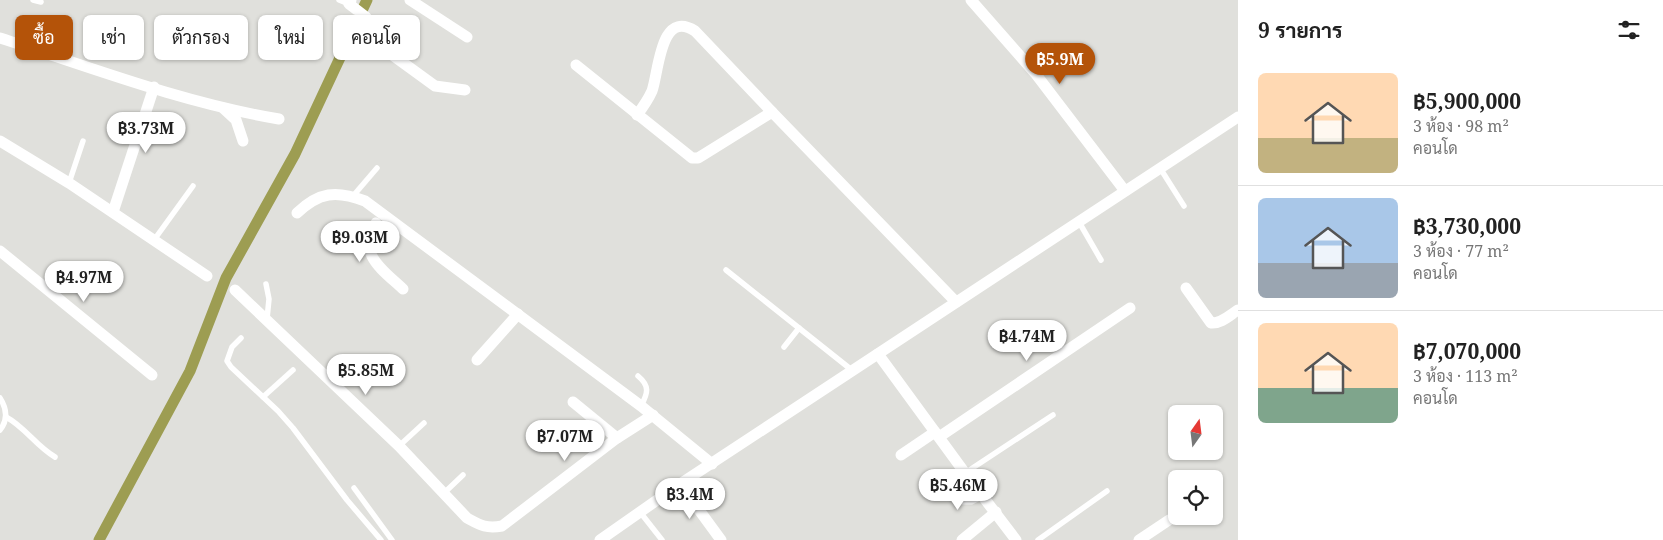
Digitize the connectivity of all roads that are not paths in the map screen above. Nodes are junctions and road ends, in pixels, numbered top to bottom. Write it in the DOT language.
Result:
graph roads {
  1 [pos="33,0"];
  2 [pos="410,0"];
  3 [pos="971,0"];
  4 [pos="41,2"];
  5 [pos="349,3"];
  6 [pos="467,37"];
  7 [pos="0,38"];
  8 [pos="576,65"];
  9 [pos="154,88"];
  10 [pos="465,90"];
  11 [pos="221,106"];
  12 [pos="772,112"];
  13 [pos="638,115"];
  14 [pos="1238,116"];
  15 [pos="279,119"];
  16 [pos="0,141"];
  17 [pos="83,141"];
  18 [pos="243,141"];
  19 [pos="376,168"];
  20 [pos="1160,168"];
  21 [pos="69,182"];
  22 [pos="193,186"];
  23 [pos="1125,191"];
  24 [pos="352,196"];
  25 [pos="1184,206"];
  26 [pos="113,212"];
  27 [pos="297,213"];
  28 [pos="381,219"];
  29 [pos="1079,222"];
  30 [pos="154,240"];
  31 [pos="0,251"];
  32 [pos="1101,260"];
  33 [pos="726,270"];
  34 [pos="206,276"];
  35 [pos="266,284"];
  36 [pos="1186,288"];
  37 [pos="404,289"];
  38 [pos="235,290"];
  39 [pos="956,302"];
  40 [pos="1130,308"];
  41 [pos="1238,310"];
  42 [pos="518,314"];
  43 [pos="267,320"];
  44 [pos="799,328"];
  45 [pos="241,338"];
  46 [pos="784,347"];
  47 [pos="878,354"];
  48 [pos="476,360"];
  49 [pos="293,370"];
  50 [pos="853,371"];
  51 [pos="152,375"];
  52 [pos="638,376"];
  53 [pos="263,397"];
  54 [pos="0,398"];
  55 [pos="573,402"];
  56 [pos="641,406"];
  57 [pos="653,415"];
  58 [pos="1053,415"];
  59 [pos="6,417"];
  60 [pos="424,423"];
  61 [pos="0,430"];
  62 [pos="937,434"];
  63 [pos="617,438"];
  64 [pos="398,446"];
  65 [pos="901,455"];
  66 [pos="55,457"];
  67 [pos="712,464"];
  68 [pos="965,474"];
  69 [pos="463,475"];
  70 [pos="946,480"];
  71 [pos="680,484"];
  72 [pos="354,488"];
  73 [pos="1107,491"];
  74 [pos="444,494"];
  75 [pos="981,494"];
  76 [pos="640,511"];
  77 [pos="996,512"];
  78 [pos="1168,521"];
  79 [pos="381,540"];
  80 [pos="392,540"];
  81 [pos="600,540"];
  82 [pos="662,540"];
  83 [pos="721,540"];
  84 [pos="962,540"];
  85 [pos="1016,540"];
  86 [pos="1038,540"];
  87 [pos="1138,540"];
  1 -- 4 [label="lane"];
  2 -- 6 [label="street"];
  3 -- 23 [label="street"];
  5 -- 10 [label="street"];
  7 -- 9 [label="street"];
  8 -- 13 [label="street"];
  9 -- 11 [label="street"];
  9 -- 26 [label="street"];
  11 -- 15 [label="street"];
  11 -- 18 [label="street"];
  12 -- 13 [label="street"];
  12 -- 13 [label="street"];
  12 -- 39 [label="street"];
  14 -- 20 [label="street"];
  16 -- 21 [label="street"];
  17 -- 21 [label="lane"];
  19 -- 24 [label="lane"];
  20 -- 23 [label="street"];
  20 -- 25 [label="lane"];
  21 -- 26 [label="street"];
  22 -- 30 [label="lane"];
  23 -- 29 [label="street"];
  24 -- 27 [label="street"];
  24 -- 28 [label="street"];
  26 -- 30 [label="street"];
  28 -- 37 [label="street"];
  28 -- 42 [label="street"];
  29 -- 32 [label="lane"];
  29 -- 39 [label="street"];
  30 -- 34 [label="street"];
  31 -- 51 [label="street"];
  33 -- 44 [label="lane"];
  35 -- 43 [label="lane"];
  36 -- 41 [label="street"];
  38 -- 43 [label="street"];
  39 -- 47 [label="street"];
  40 -- 62 [label="street"];
  42 -- 48 [label="street"];
  42 -- 56 [label="street"];
  43 -- 64 [label="street"];
  44 -- 46 [label="lane"];
  44 -- 50 [label="lane"];
  45 -- 53 [label="lane"];
  47 -- 50 [label="street"];
  47 -- 62 [label="street"];
  49 -- 53 [label="lane"];
  50 -- 67 [label="street"];
  52 -- 56 [label="lane"];
  53 -- 79 [label="lane"];
  54 -- 59 [label="lane"];
  55 -- 63 [label="street"];
  56 -- 57 [label="street"];
  57 -- 63 [label="street"];
  57 -- 67 [label="street"];
  58 -- 68 [label="lane"];
  59 -- 61 [label="lane"];
  59 -- 66 [label="lane"];
  60 -- 64 [label="lane"];
  62 -- 65 [label="street"];
  62 -- 68 [label="street"];
  63 -- 74 [label="street"];
  64 -- 74 [label="street"];
  67 -- 71 [label="street"];
  68 -- 75 [label="street"];
  69 -- 74 [label="lane"];
  70 -- 75 [label="street"];
  71 -- 76 [label="street"];
  71 -- 83 [label="street"];
  72 -- 80 [label="lane"];
  73 -- 86 [label="lane"];
  75 -- 77 [label="street"];
  76 -- 81 [label="street"];
  76 -- 82 [label="lane"];
  77 -- 84 [label="street"];
  77 -- 85 [label="street"];
  78 -- 87 [label="street"];
}
